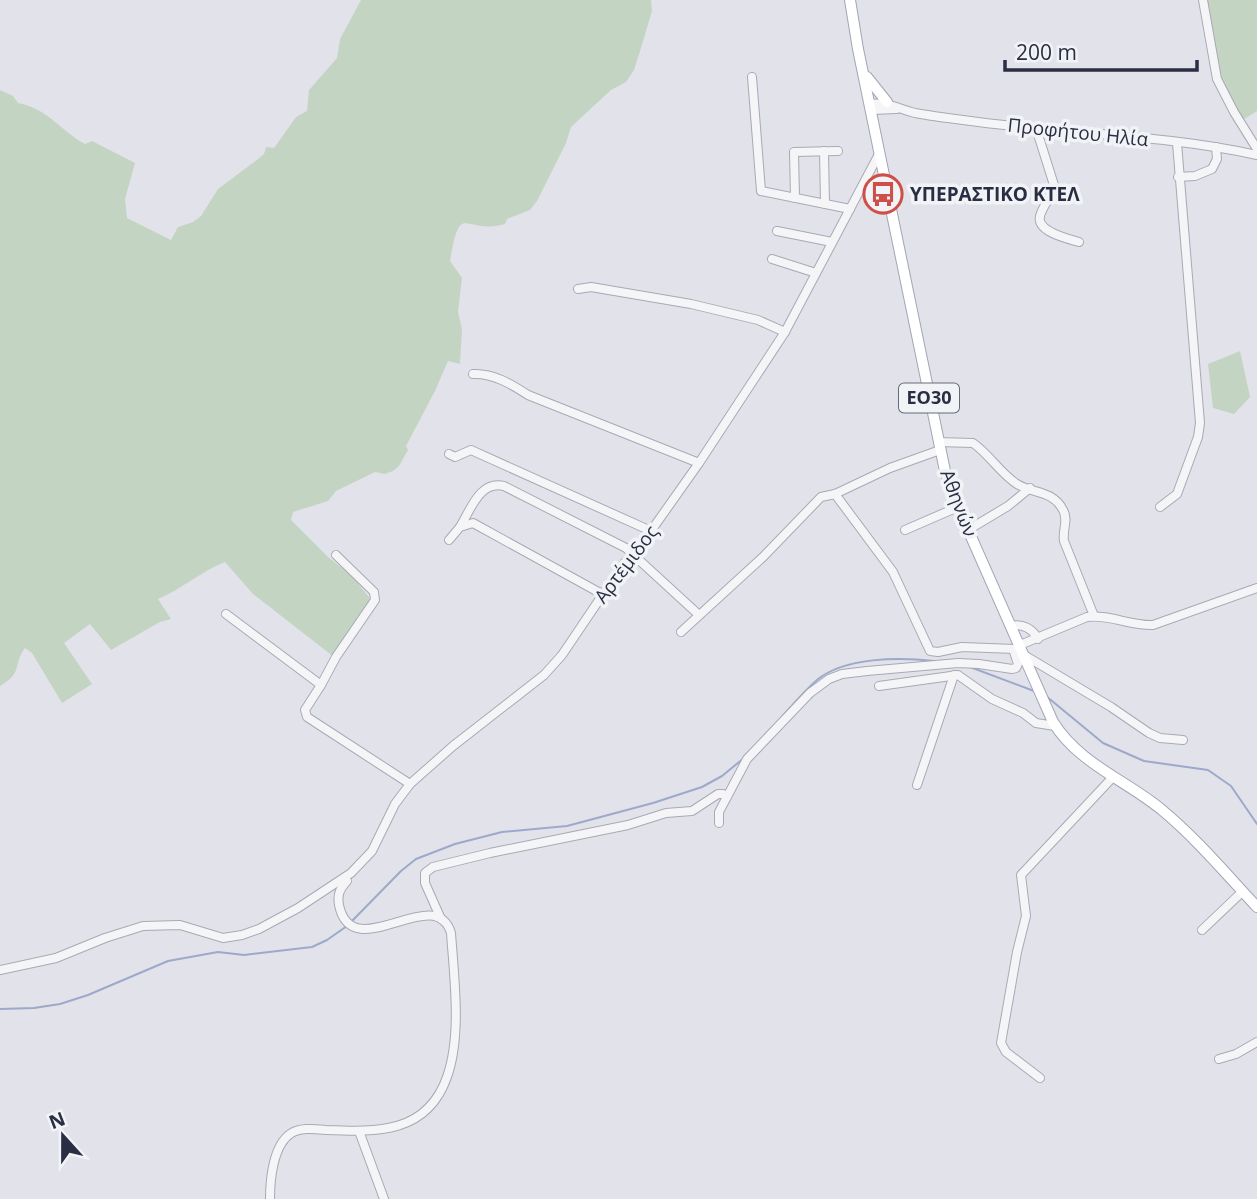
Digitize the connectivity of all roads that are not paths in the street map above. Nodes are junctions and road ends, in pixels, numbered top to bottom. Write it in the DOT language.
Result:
graph roads {
  1 [pos="850,0"];
  2 [pos="1203,0"];
  3 [pos="862,70"];
  4 [pos="752,77"];
  5 [pos="886,106"];
  6 [pos="871,112"];
  7 [pos="1036,128"];
  8 [pos="1177,143"];
  9 [pos="1216,148"];
  10 [pos="1257,149"];
  11 [pos="824,151"];
  12 [pos="838,151"];
  13 [pos="879,154"];
  14 [pos="1257,155"];
  15 [pos="1178,177"];
  16 [pos="795,198"];
  17 [pos="825,204"];
  18 [pos="850,209"];
  19 [pos="777,231"];
  20 [pos="832,242"];
  21 [pos="1079,242"];
  22 [pos="772,259"];
  23 [pos="816,272"];
  24 [pos="578,289"];
  25 [pos="785,332"];
  26 [pos="473,374"];
  27 [pos="939,446"];
  28 [pos="449,454"];
  29 [pos="699,463"];
  30 [pos="1030,488"];
  31 [pos="835,494"];
  32 [pos="958,507"];
  33 [pos="1160,507"];
  34 [pos="460,527"];
  35 [pos="905,530"];
  36 [pos="968,530"];
  37 [pos="651,531"];
  38 [pos="449,540"];
  39 [pos="632,552"];
  40 [pos="336,555"];
  41 [pos="1257,588"];
  42 [pos="602,594"];
  43 [pos="226,614"];
  44 [pos="699,615"];
  45 [pos="1094,616"];
  46 [pos="1012,626"];
  47 [pos="681,632"];
  48 [pos="1038,639"];
  49 [pos="1020,649"];
  50 [pos="954,674"];
  51 [pos="321,685"];
  52 [pos="879,685"];
  53 [pos="1054,724"];
  54 [pos="1182,740"];
  55 [pos="1113,777"];
  56 [pos="410,784"];
  57 [pos="917,785"];
  58 [pos="727,797"];
  59 [pos="719,823"];
  60 [pos="367,858"];
  61 [pos="1242,892"];
  62 [pos="1257,907"];
  63 [pos="442,919"];
  64 [pos="1202,930"];
  65 [pos="0,970"];
  66 [pos="1257,1042"];
  67 [pos="1219,1059"];
  68 [pos="1040,1078"];
  69 [pos="359,1131"];
  70 [pos="270,1199"];
  71 [pos="384,1199"];
  1 -- 3 [label="main road, Αθηνών / ΕΟ30"];
  2 -- 10 [label="street"];
  3 -- 5 [label="main road"];
  3 -- 6 [label="main road, Αθηνών / ΕΟ30"];
  4 -- 16 [label="street"];
  5 -- 6 [label="main road"];
  5 -- 6 [label="street"];
  5 -- 7 [label="street, Προφήτου Ηλία"];
  6 -- 13 [label="main road, Αθηνών / ΕΟ30"];
  7 -- 8 [label="street, Προφήτου Ηλία"];
  7 -- 21 [label="street"];
  8 -- 9 [label="street, Προφήτου Ηλία"];
  8 -- 15 [label="street"];
  9 -- 14 [label="street, Προφήτου Ηλία"];
  9 -- 15 [label="street"];
  11 -- 12 [label="street"];
  11 -- 16 [label="street"];
  11 -- 17 [label="street"];
  13 -- 18 [label="street, Αρτέμιδος"];
  13 -- 27 [label="main road, Αθηνών / ΕΟ30"];
  15 -- 33 [label="street"];
  16 -- 17 [label="street"];
  17 -- 18 [label="street"];
  18 -- 20 [label="street, Αρτέμιδος"];
  19 -- 20 [label="street"];
  20 -- 23 [label="street, Αρτέμιδος"];
  22 -- 23 [label="street"];
  23 -- 25 [label="street, Αρτέμιδος"];
  24 -- 25 [label="street"];
  25 -- 29 [label="street, Αρτέμιδος"];
  26 -- 29 [label="street"];
  27 -- 30 [label="street"];
  27 -- 31 [label="street"];
  27 -- 32 [label="main road, Αθηνών / ΕΟ30"];
  28 -- 37 [label="street"];
  29 -- 37 [label="street, Αρτέμιδος"];
  30 -- 36 [label="street"];
  30 -- 45 [label="street"];
  31 -- 44 [label="street"];
  31 -- 49 [label="street"];
  32 -- 35 [label="street"];
  32 -- 36 [label="main road, Αθηνών / ΕΟ30"];
  34 -- 38 [label="street"];
  34 -- 39 [label="street"];
  34 -- 42 [label="street"];
  36 -- 46 [label="main road, Αθηνών / ΕΟ30"];
  37 -- 39 [label="street, Αρτέμιδος"];
  39 -- 42 [label="street, Αρτέμιδος"];
  39 -- 44 [label="street"];
  40 -- 51 [label="street"];
  41 -- 45 [label="street"];
  42 -- 56 [label="street, Αρτέμιδος"];
  43 -- 51 [label="street"];
  44 -- 47 [label="street"];
  45 -- 48 [label="street"];
  46 -- 48 [label="street"];
  46 -- 49 [label="main road, Αθηνών / ΕΟ30"];
  48 -- 49 [label="street"];
  49 -- 53 [label="main road, Αθηνών / ΕΟ30"];
  49 -- 54 [label="street"];
  49 -- 58 [label="street"];
  50 -- 52 [label="street"];
  50 -- 53 [label="street"];
  50 -- 57 [label="street"];
  51 -- 56 [label="street"];
  53 -- 55 [label="main road, Αθηνών / ΕΟ30"];
  55 -- 61 [label="main road, Αθηνών / ΕΟ30"];
  55 -- 68 [label="street"];
  56 -- 60 [label="street, Αρτέμιδος"];
  58 -- 59 [label="street"];
  58 -- 63 [label="street"];
  60 -- 63 [label="street"];
  60 -- 65 [label="street, Αρτέμιδος"];
  61 -- 62 [label="main road, Αθηνών / ΕΟ30"];
  61 -- 64 [label="street"];
  63 -- 69 [label="street"];
  66 -- 67 [label="street"];
  69 -- 70 [label="street"];
  69 -- 71 [label="street"];
}
